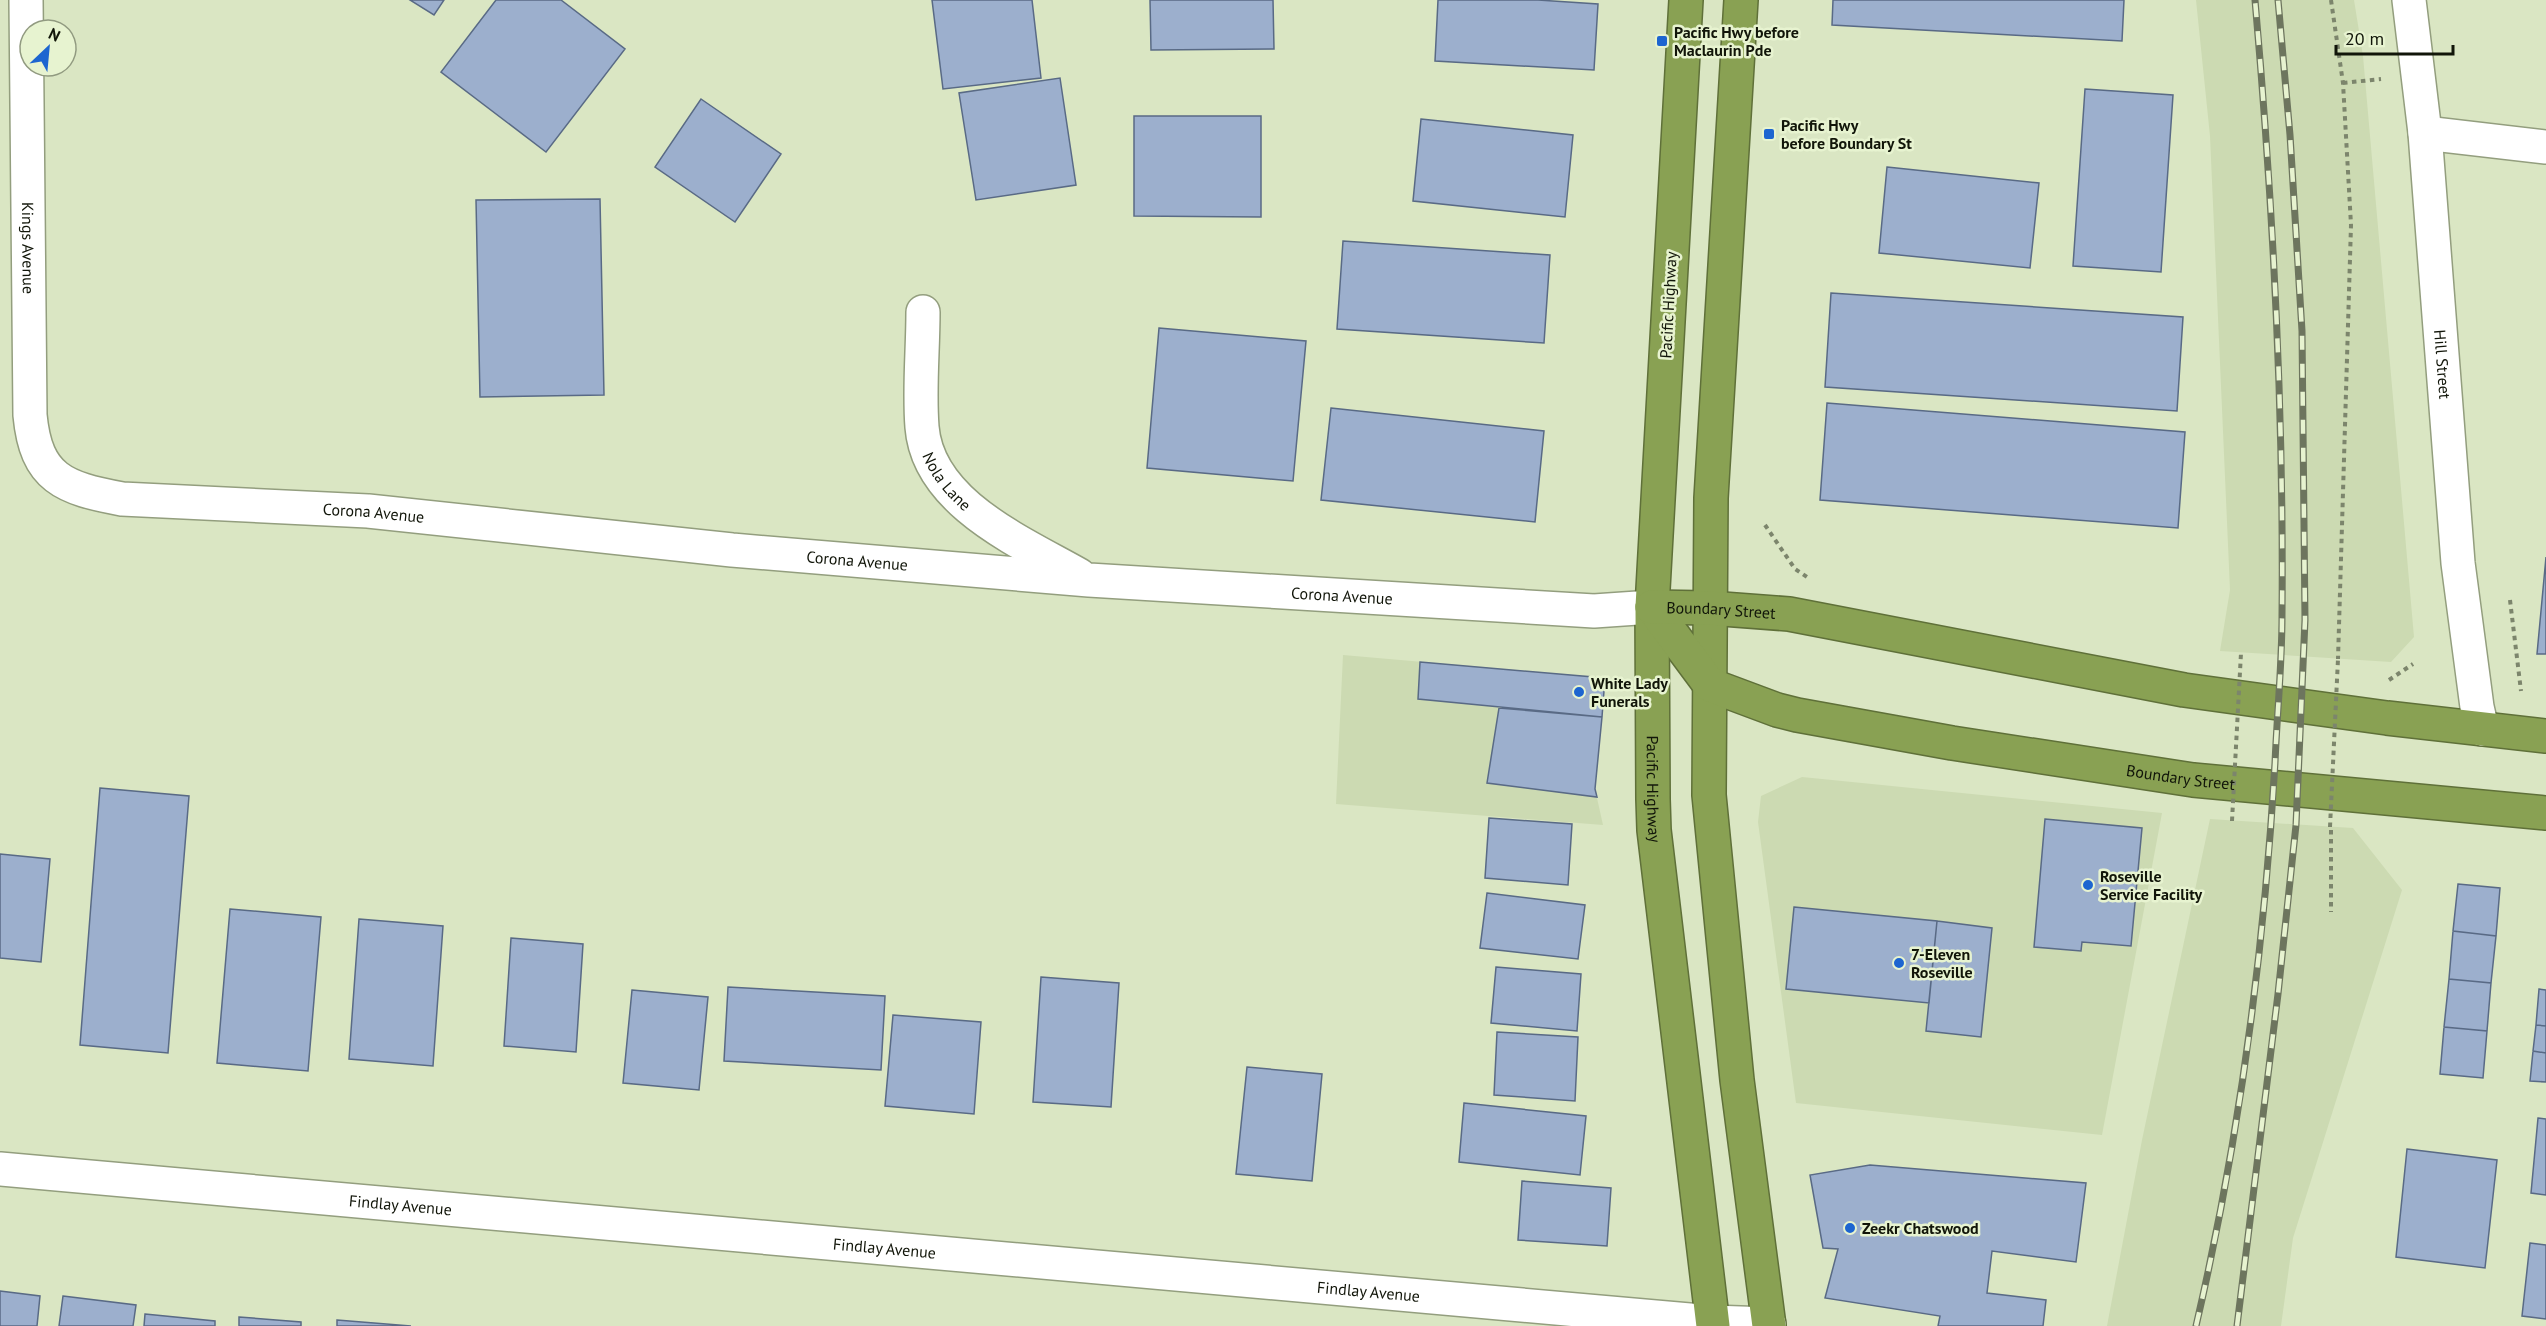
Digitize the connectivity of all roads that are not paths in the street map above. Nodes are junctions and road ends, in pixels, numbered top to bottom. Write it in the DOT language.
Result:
graph roads {
  1 [pos="26,0"];
  2 [pos="1686,0"];
  3 [pos="1741,0"];
  4 [pos="2409,0"];
  5 [pos="13,90"];
  6 [pos="2425,133"];
  7 [pos="2546,147"];
  8 [pos="923,312"];
  9 [pos="64,483"];
  10 [pos="1089,580"];
  11 [pos="1652,607"];
  12 [pos="1709,608"];
  13 [pos="1710,685"];
  14 [pos="2482,729"];
  15 [pos="2546,736"];
  16 [pos="2546,813"];
  17 [pos="0,1169"];
  18 [pos="1713,1324"];
  19 [pos="1769,1325"];
  1 -- 5 [label="street, Kings Avenue"];
  2 -- 11 [label="highway, Pacific Highway"];
  3 -- 12 [label="highway"];
  4 -- 6 [label="street, Hill Street"];
  5 -- 9 [label="street, Kings Avenue"];
  6 -- 7 [label="street"];
  6 -- 14 [label="street, Hill Street"];
  8 -- 10 [label="street, Nola Lane"];
  9 -- 10 [label="street, Corona Avenue"];
  10 -- 11 [label="street, Corona Avenue"];
  11 -- 12 [label="highway, Boundary Street"];
  11 -- 13 [label="highway, Boundary Street"];
  11 -- 18 [label="highway, Pacific Highway"];
  12 -- 13 [label="highway"];
  12 -- 14 [label="highway, Boundary Street"];
  13 -- 16 [label="highway, Boundary Street"];
  13 -- 19 [label="highway"];
  14 -- 15 [label="highway, Boundary Street"];
  17 -- 18 [label="street, Findlay Avenue"];
  18 -- 19 [label="street, Findlay Avenue"];
}
